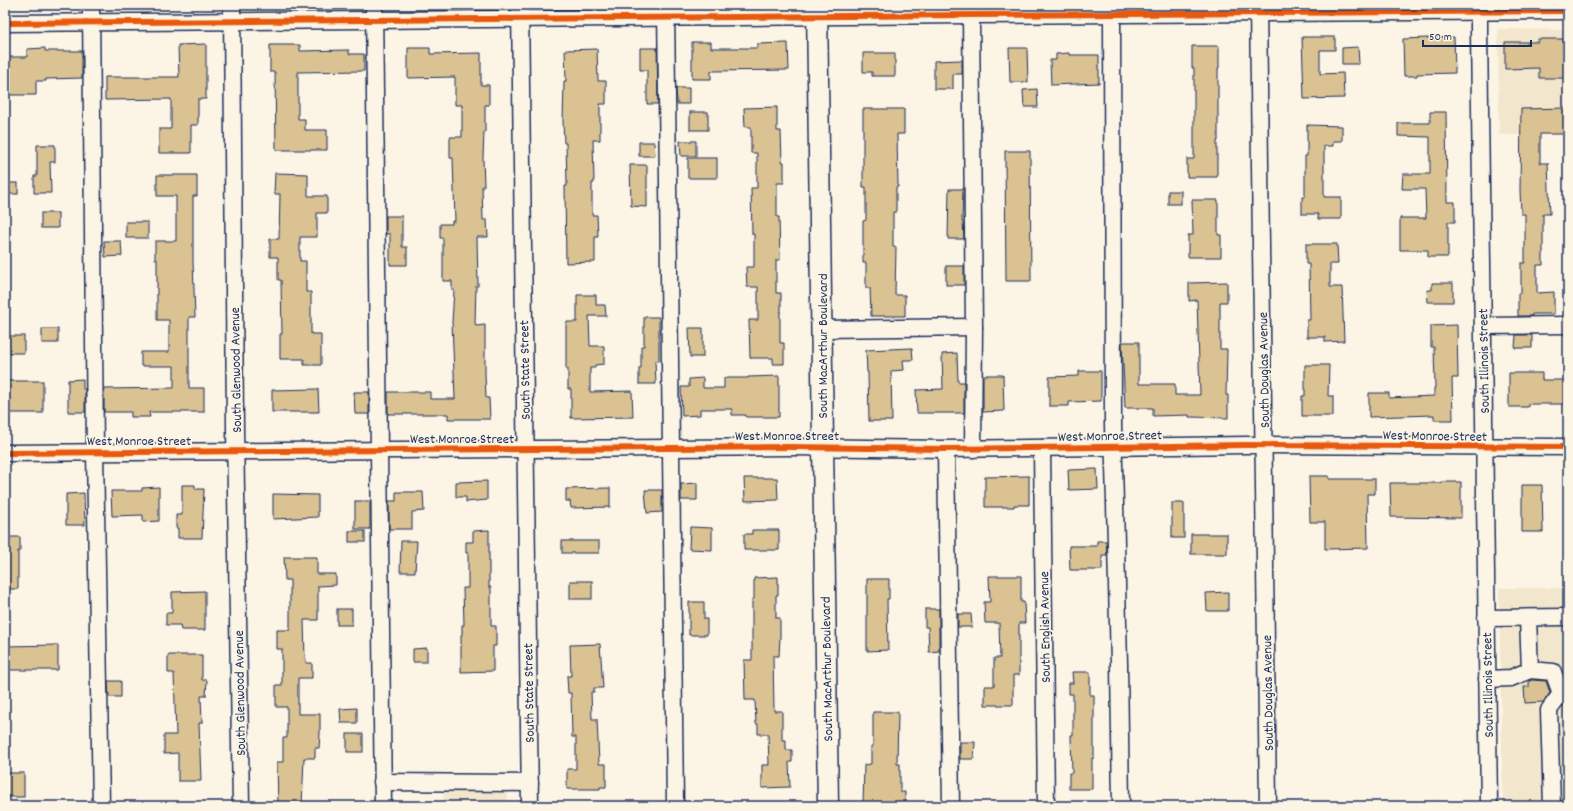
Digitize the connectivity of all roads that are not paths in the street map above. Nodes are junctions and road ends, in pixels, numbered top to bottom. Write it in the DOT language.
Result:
graph roads {
  1 [pos="90,5"];
  2 [pos="232,5"];
  3 [pos="1480,8"];
  4 [pos="1259,9"];
  5 [pos="666,11"];
  6 [pos="817,11"];
  7 [pos="1568,11"];
  8 [pos="520,12"];
  9 [pos="374,13"];
  10 [pos="971,14"];
  11 [pos="1112,14"];
  12 [pos="232,22"];
  13 [pos="5,23"];
  14 [pos="91,23"];
  15 [pos="1568,325"];
  16 [pos="1483,326"];
  17 [pos="974,327"];
  18 [pos="822,329"];
  19 [pos="1264,445"];
  20 [pos="823,447"];
  21 [pos="1113,447"];
  22 [pos="1568,447"];
  23 [pos="671,448"];
  24 [pos="973,448"];
  25 [pos="1042,448"];
  26 [pos="1484,448"];
  27 [pos="524,449"];
  28 [pos="946,449"];
  29 [pos="379,450"];
  30 [pos="5,452"];
  31 [pos="95,452"];
  32 [pos="236,452"];
  33 [pos="1568,617"];
  34 [pos="1486,618"];
  35 [pos="1528,618"];
  36 [pos="1530,670"];
  37 [pos="1487,679"];
  38 [pos="382,782"];
  39 [pos="530,783"];
  40 [pos="101,806"];
  41 [pos="241,806"];
  42 [pos="382,806"];
  43 [pos="530,806"];
  44 [pos="676,806"];
  45 [pos="828,806"];
  46 [pos="951,806"];
  47 [pos="1046,806"];
  48 [pos="1121,806"];
  49 [pos="1268,806"];
  50 [pos="1489,806"];
  51 [pos="1552,806"];
  1 -- 14 [label="street"];
  2 -- 12 [label="street, South Glenwood Avenue"];
  3 -- 4 [label="street"];
  3 -- 7 [label="street"];
  3 -- 16 [label="street, South Illinois Street"];
  4 -- 11 [label="street"];
  4 -- 19 [label="street, South Douglas Avenue"];
  5 -- 6 [label="street"];
  5 -- 8 [label="street"];
  5 -- 23 [label="street"];
  6 -- 10 [label="street"];
  6 -- 18 [label="main road, South MacArthur Boulevard"];
  8 -- 9 [label="street"];
  8 -- 27 [label="street, South State Street"];
  9 -- 12 [label="street"];
  9 -- 29 [label="street"];
  10 -- 11 [label="street"];
  10 -- 17 [label="street"];
  11 -- 21 [label="street"];
  12 -- 14 [label="street"];
  12 -- 32 [label="street, South Glenwood Avenue"];
  13 -- 14 [label="street"];
  14 -- 31 [label="street"];
  15 -- 16 [label="street"];
  16 -- 26 [label="street, South Illinois Street"];
  17 -- 18 [label="street"];
  17 -- 24 [label="street"];
  18 -- 20 [label="main road, South MacArthur Boulevard"];
  19 -- 21 [label="street, West Monroe Street"];
  19 -- 26 [label="street, West Monroe Street"];
  19 -- 49 [label="street, South Douglas Avenue"];
  20 -- 23 [label="street, West Monroe Street"];
  20 -- 28 [label="street, West Monroe Street"];
  20 -- 45 [label="main road, South MacArthur Boulevard"];
  21 -- 25 [label="street, West Monroe Street"];
  21 -- 48 [label="street"];
  22 -- 26 [label="street, West Monroe Street"];
  23 -- 27 [label="street, West Monroe Street"];
  23 -- 44 [label="street"];
  24 -- 25 [label="street, West Monroe Street"];
  24 -- 28 [label="street, West Monroe Street"];
  25 -- 47 [label="street, South English Avenue"];
  26 -- 34 [label="street, South Illinois Street"];
  27 -- 29 [label="street, West Monroe Street"];
  27 -- 39 [label="street, South State Street"];
  28 -- 46 [label="street"];
  29 -- 32 [label="street, West Monroe Street"];
  29 -- 38 [label="street"];
  30 -- 31 [label="street, West Monroe Street"];
  31 -- 32 [label="street, West Monroe Street"];
  31 -- 40 [label="street"];
  32 -- 41 [label="street, South Glenwood Avenue"];
  33 -- 35 [label="street"];
  34 -- 35 [label="street"];
  34 -- 37 [label="street, South Illinois Street"];
  35 -- 36 [label="street"];
  36 -- 37 [label="street"];
  36 -- 51 [label="street"];
  37 -- 50 [label="street, South Illinois Street"];
  38 -- 39 [label="street"];
  38 -- 42 [label="street"];
  39 -- 43 [label="street, South State Street"];
}
